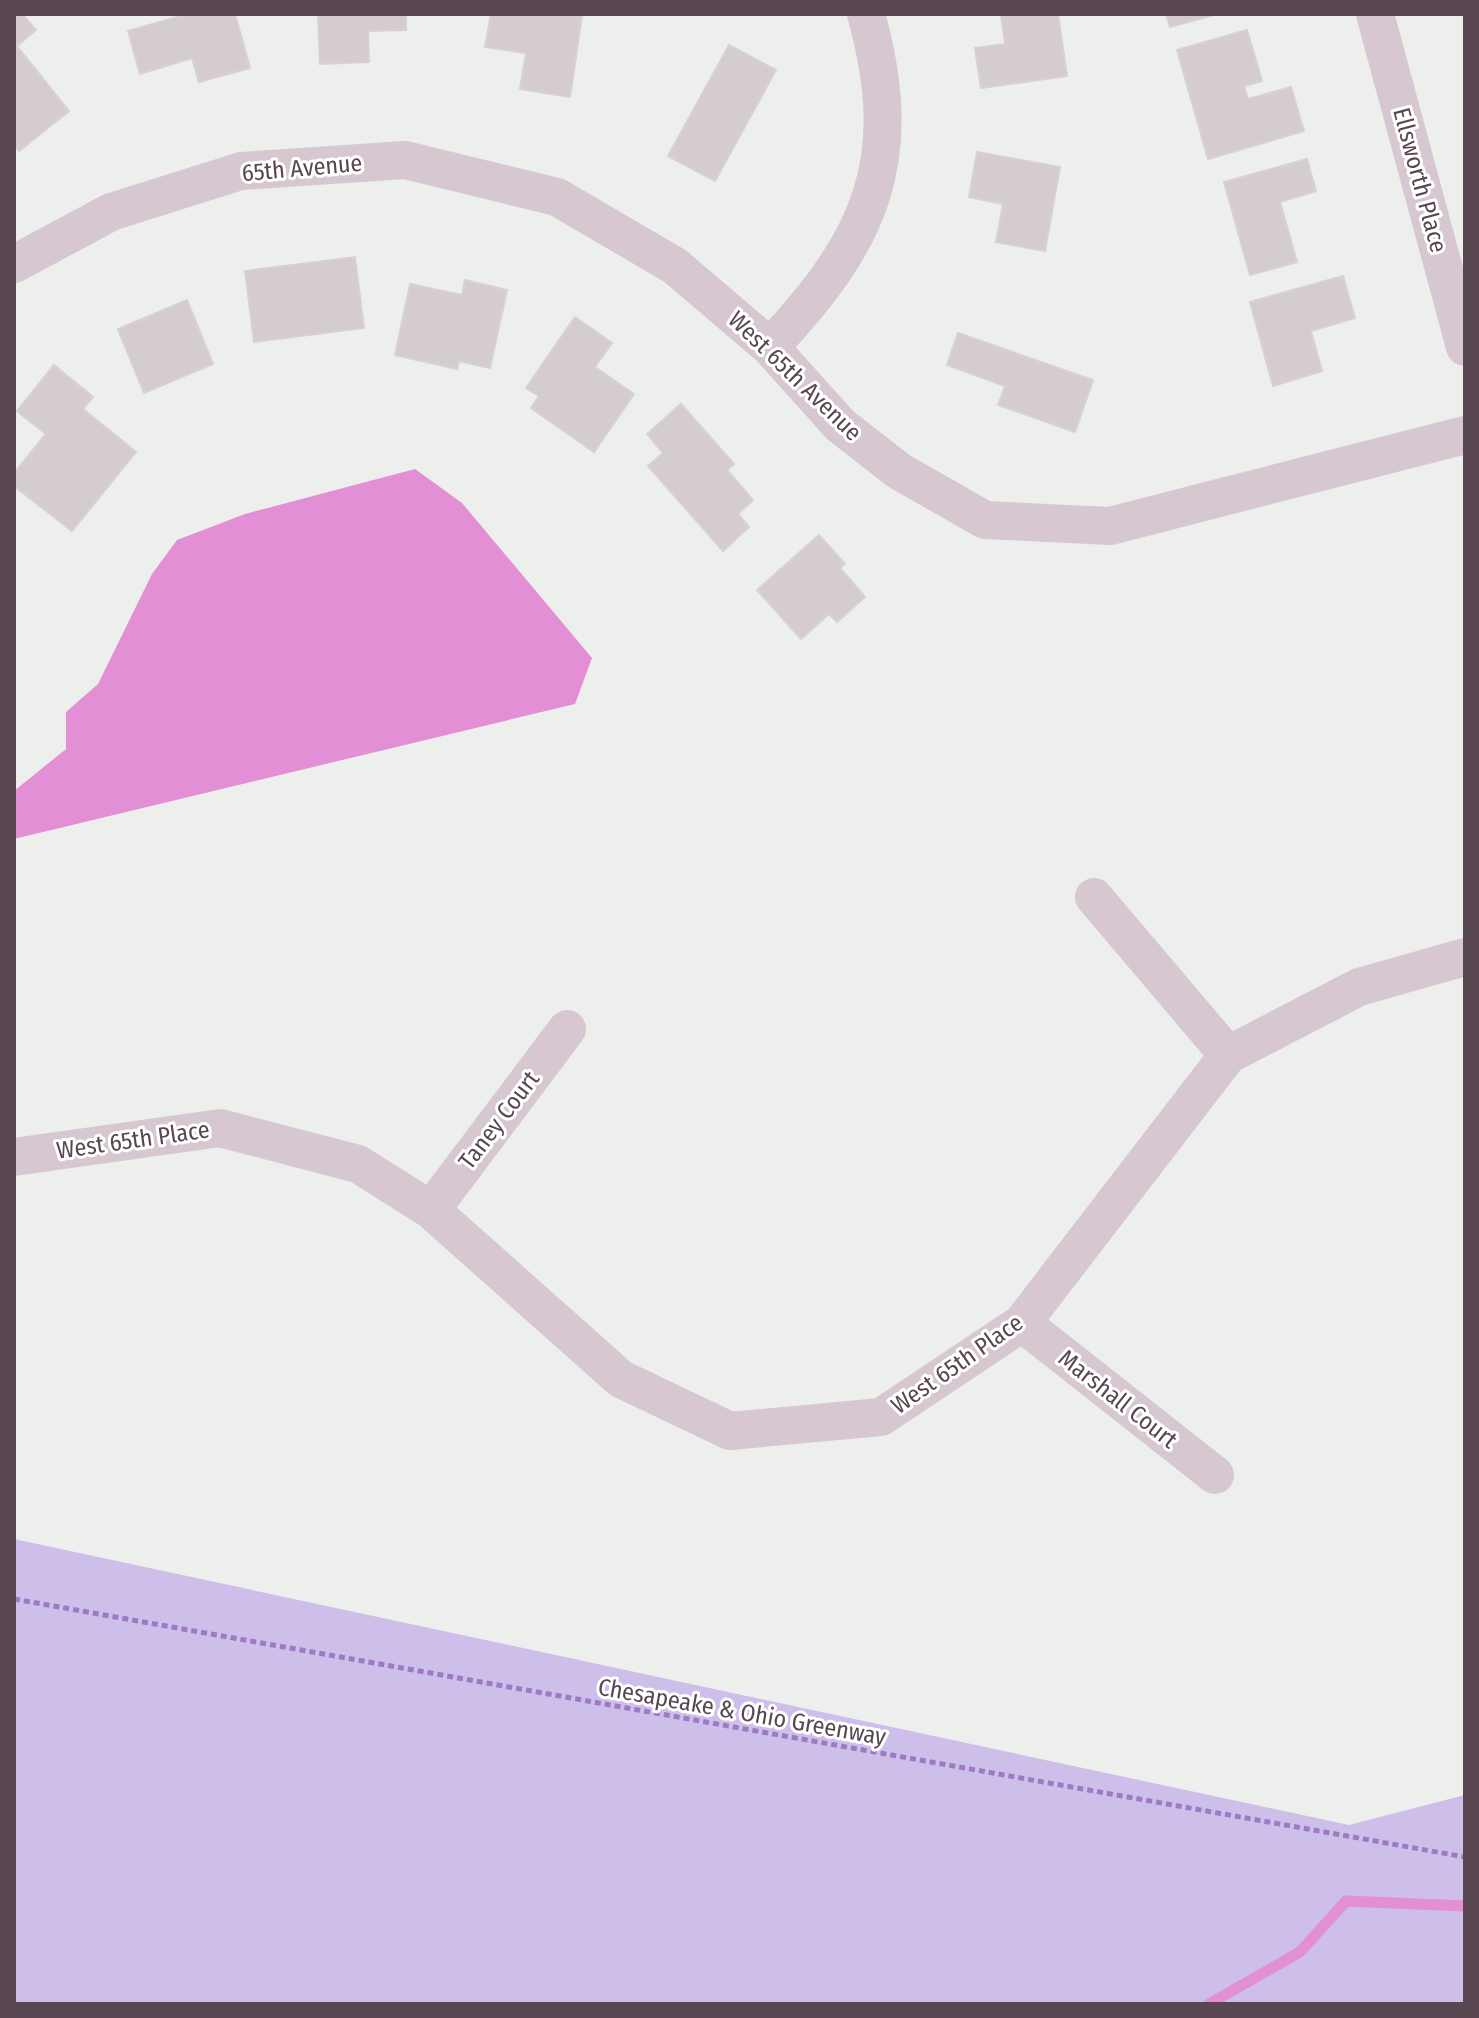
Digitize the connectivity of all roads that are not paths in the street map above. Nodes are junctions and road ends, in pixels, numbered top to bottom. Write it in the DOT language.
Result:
graph roads {
  1 [pos="866,14"];
  2 [pos="1375,14"];
  3 [pos="557,197"];
  4 [pos="14,264"];
  5 [pos="770,347"];
  6 [pos="1465,347"];
  7 [pos="1465,435"];
  8 [pos="1094,897"];
  9 [pos="1465,957"];
  10 [pos="567,1029"];
  11 [pos="1228,1055"];
  12 [pos="14,1157"];
  13 [pos="431,1210"];
  14 [pos="1022,1323"];
  15 [pos="1215,1475"];
  1 -- 5 [label="street"];
  2 -- 6 [label="street, Ellsworth Place"];
  3 -- 4 [label="street, 65th Avenue"];
  3 -- 5 [label="street, West 65th Avenue"];
  5 -- 7 [label="street, West 65th Avenue"];
  8 -- 11 [label="street"];
  9 -- 11 [label="street, West 65th Place"];
  10 -- 13 [label="street, Taney Court"];
  11 -- 14 [label="street, West 65th Place"];
  12 -- 13 [label="street, West 65th Place"];
  13 -- 14 [label="street, West 65th Place"];
  14 -- 15 [label="street, Marshall Court"];
}
